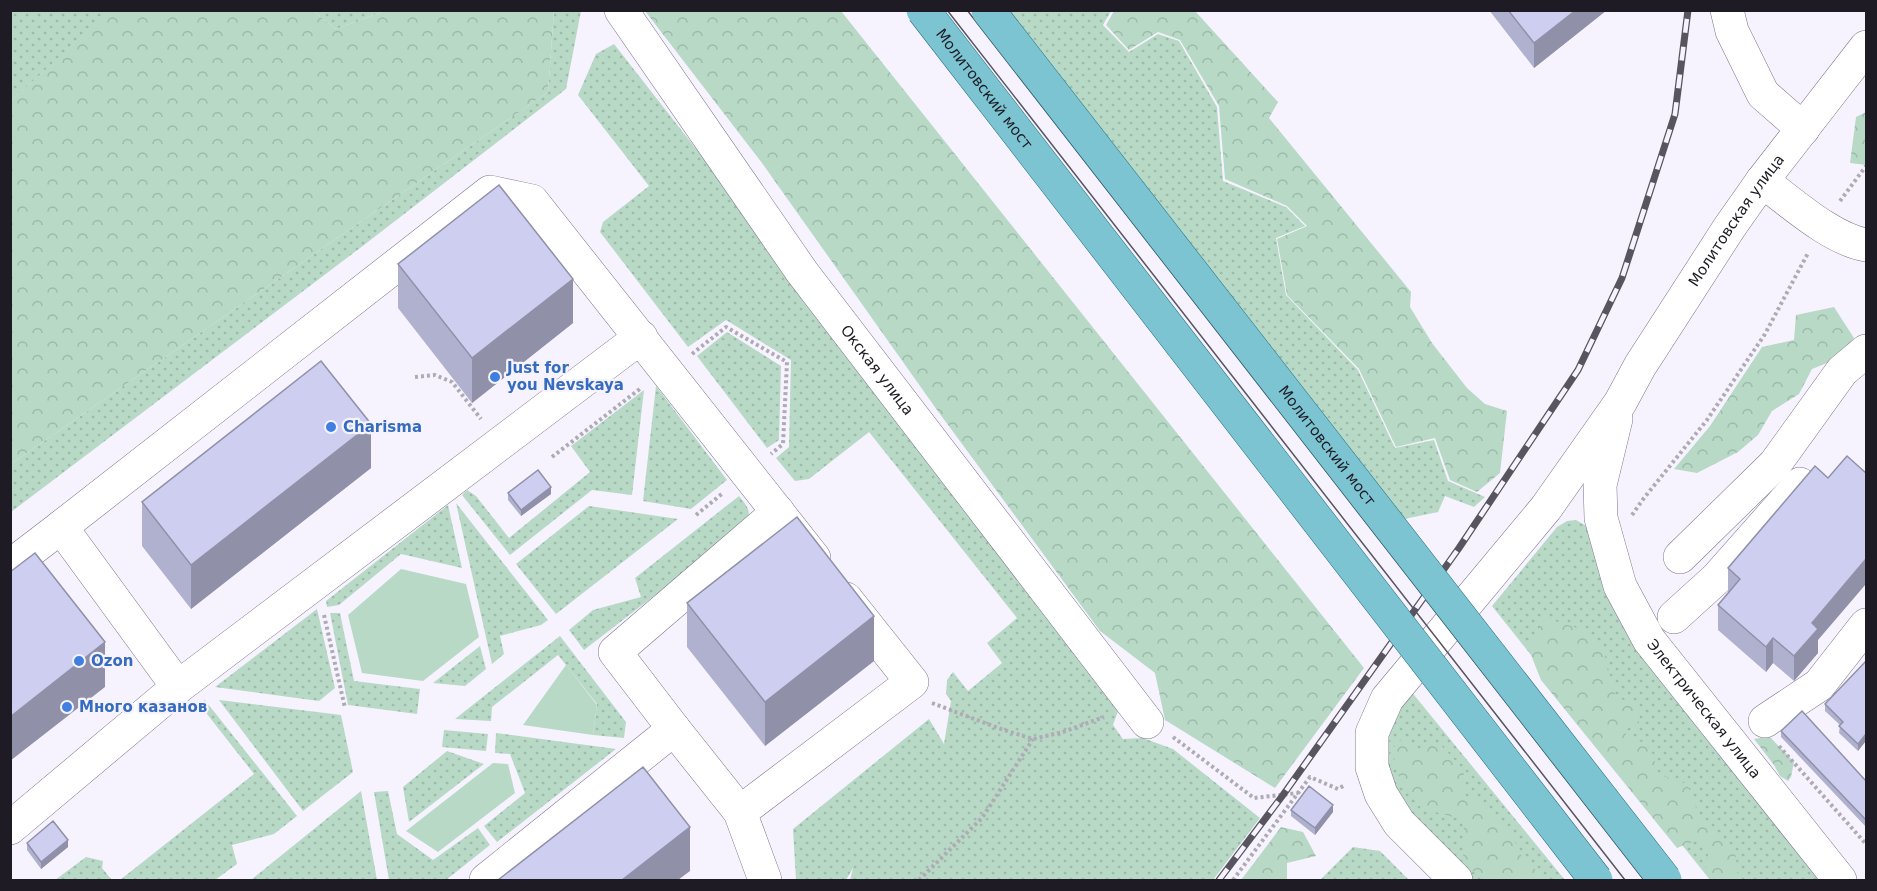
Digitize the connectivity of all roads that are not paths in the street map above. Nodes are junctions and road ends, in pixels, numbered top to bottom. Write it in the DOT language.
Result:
graph roads {
  1 [pos="621,10"];
  2 [pos="923,10"];
  3 [pos="988,10"];
  4 [pos="1727,10"];
  5 [pos="1866,47"];
  6 [pos="1803,129"];
  7 [pos="1762,181"];
  8 [pos="1866,244"];
  9 [pos="640,338"];
  10 [pos="1866,351"];
  11 [pos="1620,403"];
  12 [pos="1800,484"];
  13 [pos="1546,508"];
  14 [pos="778,512"];
  15 [pos="1601,518"];
  16 [pos="61,527"];
  17 [pos="1680,557"];
  18 [pos="10,566"];
  19 [pos="1674,617"];
  20 [pos="1866,625"];
  21 [pos="178,687"];
  22 [pos="1765,721"];
  23 [pos="1148,722"];
  24 [pos="674,729"];
  25 [pos="740,812"];
  26 [pos="10,828"];
  27 [pos="486,880"];
  28 [pos="765,880"];
  29 [pos="1456,880"];
  30 [pos="1596,880"];
  31 [pos="1665,880"];
  32 [pos="1840,880"];
  1 -- 23 [label="street, Окская улица"];
  2 -- 30 [label="main road, Молитовский мост, bridge"];
  3 -- 31 [label="main road, Молитовский мост, bridge"];
  4 -- 6 [label="street"];
  5 -- 6 [label="street, Молитовская улица"];
  6 -- 7 [label="street, Молитовская улица"];
  7 -- 8 [label="street"];
  7 -- 11 [label="street, Молитовская улица"];
  9 -- 14 [label="street"];
  9 -- 16 [label="street"];
  9 -- 21 [label="street"];
  10 -- 17 [label="street"];
  11 -- 13 [label="street"];
  11 -- 15 [label="street, Электрическая улица"];
  12 -- 19 [label="street"];
  13 -- 15 [label="street"];
  13 -- 29 [label="street"];
  14 -- 24 [label="street"];
  14 -- 25 [label="street"];
  15 -- 32 [label="street, Электрическая улица"];
  16 -- 18 [label="street"];
  16 -- 21 [label="street"];
  20 -- 22 [label="street"];
  21 -- 26 [label="street"];
  24 -- 25 [label="street"];
  24 -- 27 [label="street"];
  25 -- 28 [label="street"];
}
